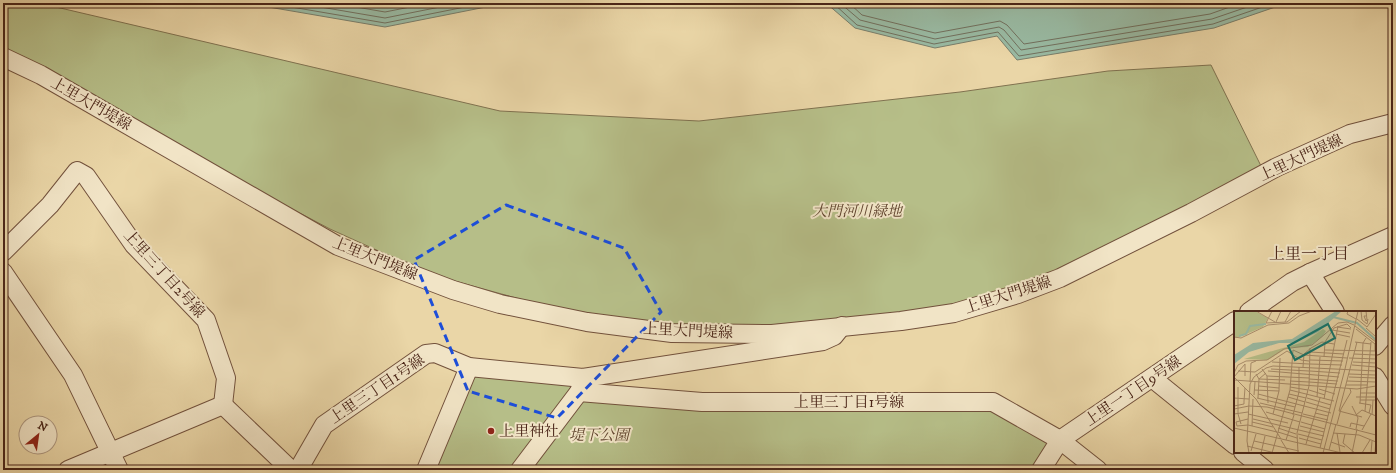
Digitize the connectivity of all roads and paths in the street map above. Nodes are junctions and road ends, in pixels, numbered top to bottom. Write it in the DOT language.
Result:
graph roads {
  1 [pos="3,57"];
  2 [pos="1393,123"];
  3 [pos="1393,236"];
  4 [pos="3,252"];
  5 [pos="3,272"];
  6 [pos="1310,273"];
  7 [pos="1250,311"];
  8 [pos="1334,311"];
  9 [pos="1234,322"];
  10 [pos="1393,325"];
  11 [pos="842,326"];
  12 [pos="1376,345"];
  13 [pos="469,367"];
  14 [pos="1152,378"];
  15 [pos="1376,379"];
  16 [pos="581,385"];
  17 [pos="223,405"];
  18 [pos="1393,406"];
  19 [pos="1060,440"];
  20 [pos="1234,445"];
  21 [pos="112,452"];
  22 [pos="1244,453"];
  23 [pos="68,470"];
  24 [pos="119,470"];
  25 [pos="291,470"];
  26 [pos="298,470"];
  27 [pos="426,470"];
  28 [pos="520,470"];
  29 [pos="1041,470"];
  30 [pos="1098,470"];
  31 [pos="1265,470"];
  1 -- 11 [label="street, 上里大門堤線"];
  2 -- 11 [label="street, 上里大門堤線"];
  3 -- 6 [label="street"];
  4 -- 17 [label="street, 上里三丁目2号線"];
  5 -- 21 [label="street"];
  6 -- 7 [label="street"];
  6 -- 8 [label="street"];
  9 -- 14 [label="street, 上里一丁目9号線"];
  10 -- 12 [label="street"];
  11 -- 16 [label="street"];
  13 -- 16 [label="street, 上里三丁目1号線"];
  13 -- 26 [label="street, 上里三丁目1号線"];
  13 -- 27 [label="street"];
  14 -- 19 [label="street, 上里一丁目9号線"];
  14 -- 20 [label="street"];
  15 -- 18 [label="street"];
  16 -- 19 [label="street, 上里三丁目1号線"];
  16 -- 28 [label="street"];
  17 -- 21 [label="street"];
  17 -- 25 [label="street"];
  19 -- 29 [label="street, 上里一丁目9号線"];
  19 -- 30 [label="street, 上里三丁目1号線"];
  21 -- 23 [label="street"];
  21 -- 24 [label="street"];
  22 -- 31 [label="street"];
}
